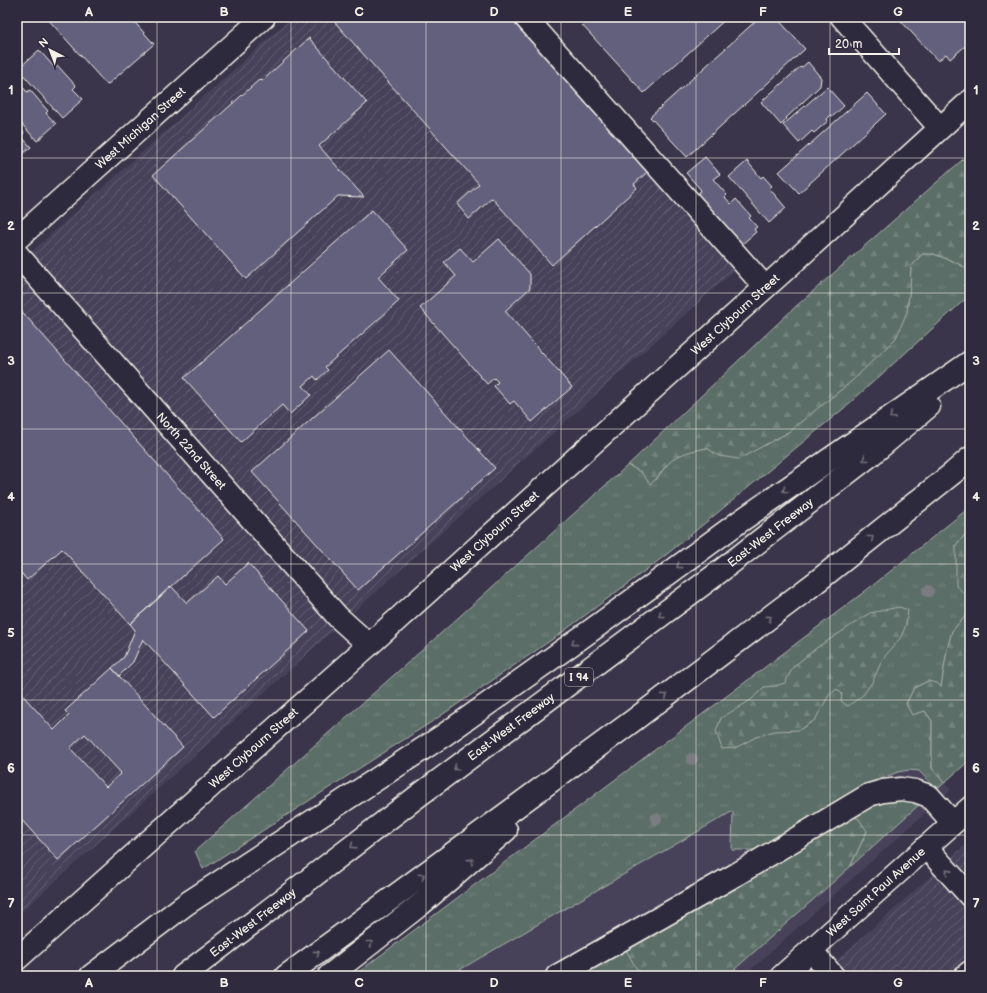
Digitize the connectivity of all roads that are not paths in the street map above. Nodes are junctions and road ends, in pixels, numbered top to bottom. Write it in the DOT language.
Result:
graph roads {
  1 [pos="264,17"];
  2 [pos="525,17"];
  3 [pos="842,17"];
  4 [pos="970,101"];
  5 [pos="940,128"];
  6 [pos="17,239"];
  7 [pos="17,254"];
  8 [pos="766,287"];
  9 [pos="970,362"];
  10 [pos="970,372"];
  11 [pos="970,458"];
  12 [pos="369,645"];
  13 [pos="634,720"];
  14 [pos="970,808"];
  15 [pos="953,823"];
  16 [pos="926,847"];
  17 [pos="970,896"];
  18 [pos="811,950"];
  19 [pos="17,959"];
  20 [pos="970,972"];
  21 [pos="91,976"];
  22 [pos="183,976"];
  23 [pos="286,976"];
  24 [pos="329,976"];
  25 [pos="557,976"];
  26 [pos="782,976"];
  27 [pos="833,976"];
  28 [pos="966,976"];
  1 -- 6 [label="main road, West Michigan Street"];
  2 -- 8 [label="main road"];
  3 -- 5 [label="main road"];
  4 -- 5 [label="main road, West Clybourn Street"];
  5 -- 8 [label="main road, West Clybourn Street"];
  7 -- 12 [label="main road, North 22nd Street"];
  8 -- 12 [label="main road, West Clybourn Street"];
  9 -- 21 [label="main road, one-way"];
  10 -- 22 [label="main road, East-West Freeway / I 94, one-way"];
  13 -- 11 [label="main road, one-way"];
  12 -- 19 [label="main road, West Clybourn Street"];
  23 -- 13 [label="main road, one-way"];
  24 -- 13 [label="main road, one-way"];
  14 -- 15 [label="main road, West Saint Paul Avenue"];
  15 -- 16 [label="main road, West Saint Paul Avenue"];
  15 -- 25 [label="main road"];
  17 -- 16 [label="main road, one-way"];
  16 -- 18 [label="main road, West Saint Paul Avenue"];
  18 -- 26 [label="main road, West Saint Paul Avenue"];
  18 -- 27 [label="main road"];
  20 -- 28 [label="main road"];
}
